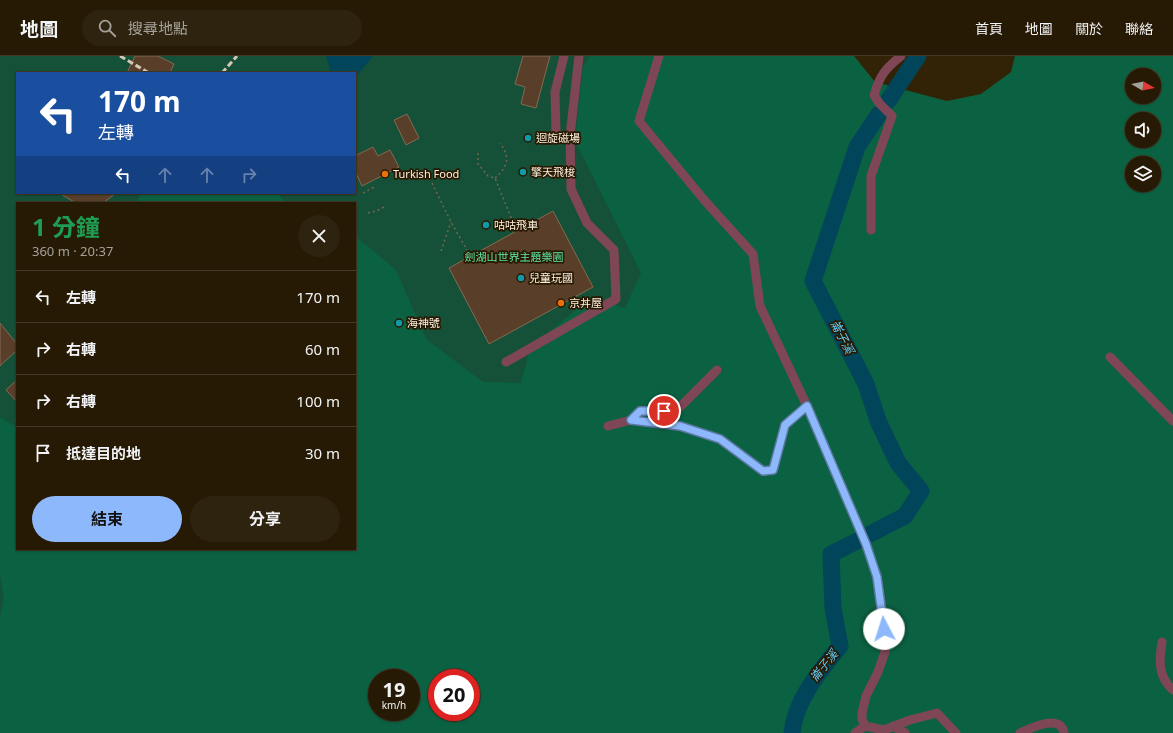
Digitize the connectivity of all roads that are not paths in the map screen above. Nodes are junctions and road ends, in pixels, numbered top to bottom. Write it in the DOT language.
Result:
graph roads {
  1 [pos="564,56"];
  2 [pos="579,56"];
  3 [pos="659,56"];
  4 [pos="902,56"];
  5 [pos="556,132"];
  6 [pos="871,230"];
  7 [pos="1110,357"];
  8 [pos="506,362"];
  9 [pos="717,370"];
  10 [pos="807,406"];
  11 [pos="631,420"];
  12 [pos="1173,421"];
  13 [pos="608,426"];
  14 [pos="1162,642"];
  15 [pos="1173,690"];
  16 [pos="865,726"];
  17 [pos="893,726"];
  18 [pos="855,733"];
  19 [pos="905,733"];
  20 [pos="956,733"];
  21 [pos="1020,733"];
  22 [pos="1064,733"];
  1 -- 5 [label="street"];
  2 -- 8 [label="street"];
  3 -- 10 [label="street"];
  4 -- 6 [label="street"];
  7 -- 12 [label="street"];
  9 -- 11 [label="street"];
  10 -- 11 [label="street"];
  10 -- 16 [label="street"];
  11 -- 13 [label="street"];
  14 -- 15 [label="street"];
  16 -- 17 [label="street"];
  16 -- 18 [label="street"];
  17 -- 19 [label="street"];
  17 -- 20 [label="street"];
  21 -- 22 [label="street"];
}
